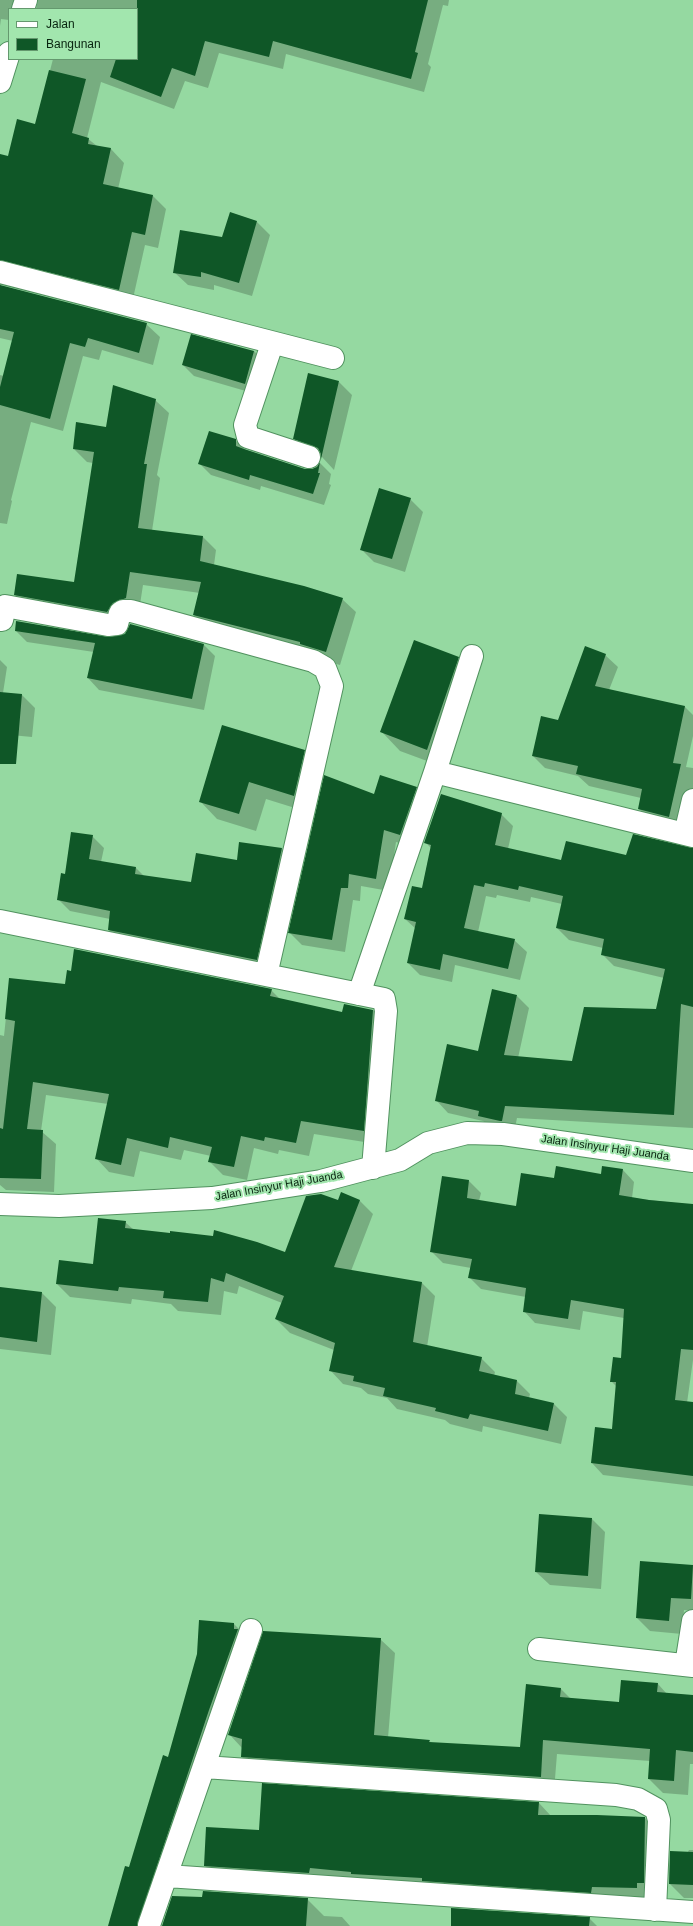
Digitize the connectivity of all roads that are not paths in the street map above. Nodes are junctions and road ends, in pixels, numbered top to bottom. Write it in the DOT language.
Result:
graph roads {
  1 [pos="8,55"];
  2 [pos="0,82"];
  3 [pos="0,272"];
  4 [pos="272,344"];
  5 [pos="333,358"];
  6 [pos="308,457"];
  7 [pos="0,620"];
  8 [pos="472,656"];
  9 [pos="435,772"];
  10 [pos="693,800"];
  11 [pos="689,835"];
  12 [pos="0,921"];
  13 [pos="266,975"];
  14 [pos="359,994"];
  15 [pos="693,1161"];
  16 [pos="373,1168"];
  17 [pos="0,1204"];
  18 [pos="693,1621"];
  19 [pos="251,1630"];
  20 [pos="539,1649"];
  21 [pos="690,1665"];
  22 [pos="204,1767"];
  23 [pos="167,1876"];
  24 [pos="655,1910"];
  25 [pos="693,1912"];
  26 [pos="149,1925"];
  1 -- 2 [label="street"];
  3 -- 4 [label="street"];
  4 -- 5 [label="street"];
  4 -- 6 [label="street"];
  7 -- 13 [label="street"];
  8 -- 9 [label="street"];
  9 -- 11 [label="street"];
  9 -- 14 [label="street"];
  10 -- 11 [label="street"];
  12 -- 13 [label="street"];
  13 -- 14 [label="street"];
  14 -- 16 [label="street"];
  15 -- 16 [label="street, Jalan Insinyur Haji Juanda"];
  16 -- 17 [label="street, Jalan Insinyur Haji Juanda"];
  18 -- 21 [label="street"];
  19 -- 22 [label="street"];
  20 -- 21 [label="street"];
  22 -- 23 [label="street"];
  22 -- 24 [label="street"];
  23 -- 24 [label="street"];
  23 -- 26 [label="street"];
  24 -- 25 [label="street"];
}
